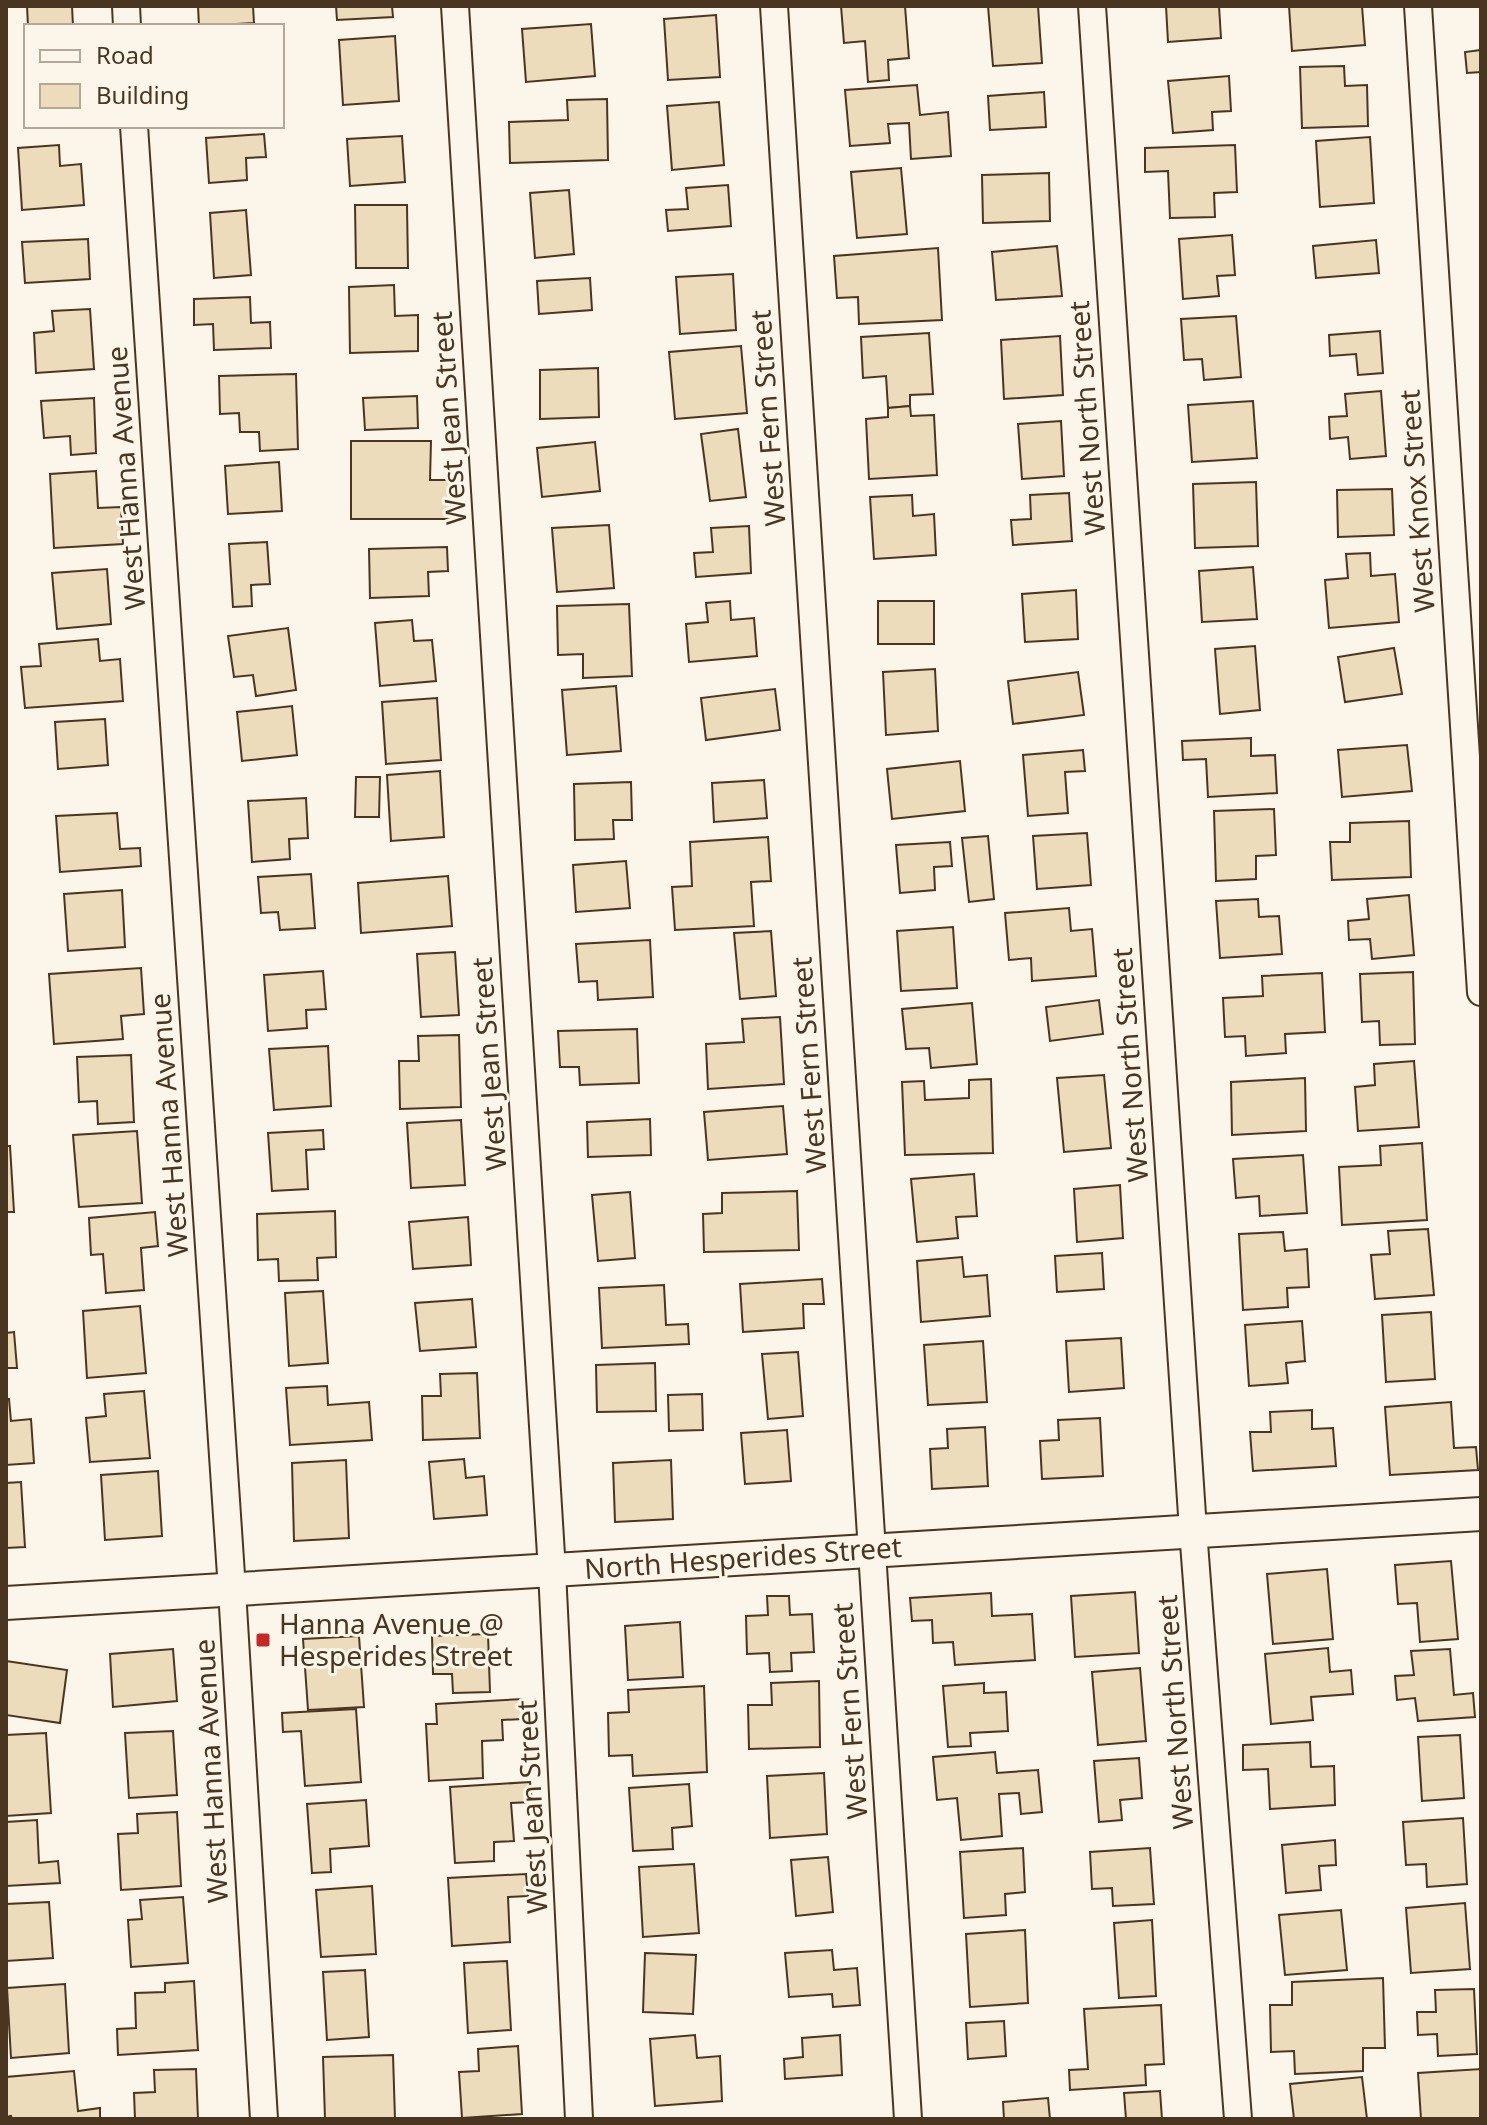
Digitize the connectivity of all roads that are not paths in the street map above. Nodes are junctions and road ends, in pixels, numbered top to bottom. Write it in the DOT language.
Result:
graph roads {
  1 [pos="455,6"];
  2 [pos="774,6"];
  3 [pos="1092,6"];
  4 [pos="1418,6"];
  5 [pos="134,128"];
  6 [pos="1481,992"];
  7 [pos="1481,1514"];
  8 [pos="1193,1530"];
  9 [pos="872,1549"];
  10 [pos="552,1571"];
  11 [pos="232,1590"];
  12 [pos="6,1603"];
  13 [pos="264,2119"];
  14 [pos="579,2119"];
  15 [pos="908,2119"];
  16 [pos="1238,2119"];
  1 -- 10 [label="street, West Jean Street"];
  2 -- 9 [label="street, West Fern Street"];
  3 -- 8 [label="street, West North Street"];
  4 -- 6 [label="street, West Knox Street"];
  5 -- 11 [label="street, West Hanna Avenue"];
  7 -- 8 [label="street, North Hesperides Street"];
  8 -- 9 [label="street, North Hesperides Street"];
  8 -- 16 [label="street, West North Street"];
  9 -- 10 [label="street, North Hesperides Street"];
  9 -- 15 [label="street, West Fern Street"];
  10 -- 11 [label="street, North Hesperides Street"];
  10 -- 14 [label="street, West Jean Street"];
  11 -- 12 [label="street, North Hesperides Street"];
  11 -- 13 [label="street, West Hanna Avenue"];
}
